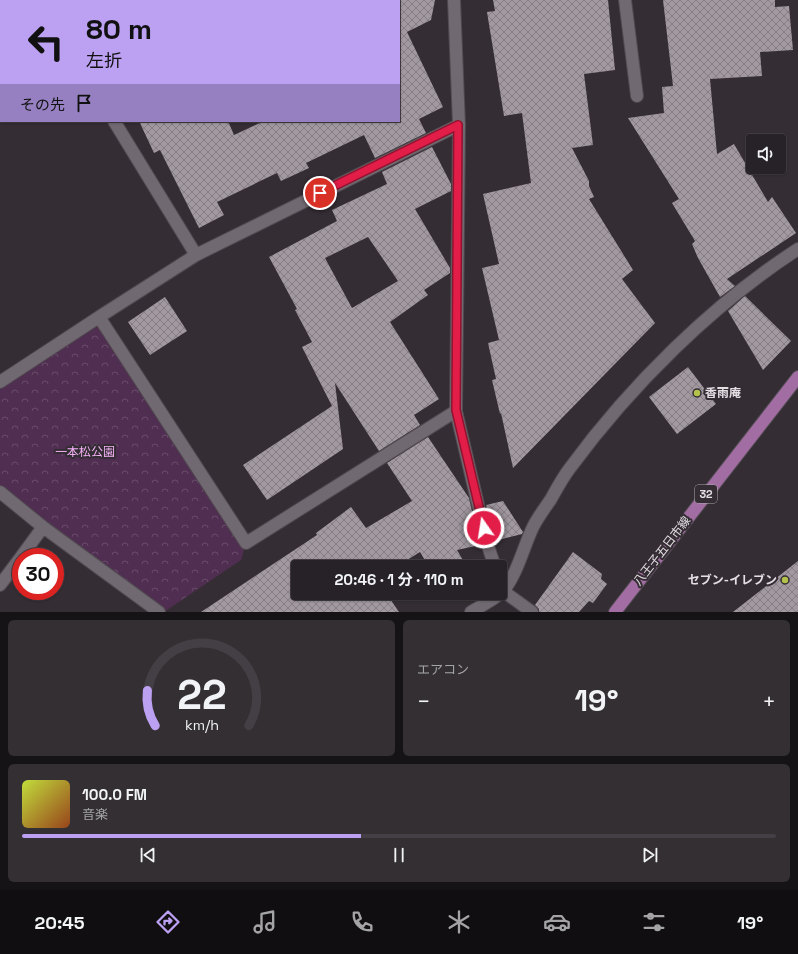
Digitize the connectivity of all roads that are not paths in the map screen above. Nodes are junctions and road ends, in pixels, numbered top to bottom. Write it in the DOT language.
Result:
graph roads {
  1 [pos="454,0"];
  2 [pos="625,0"];
  3 [pos="637,96"];
  4 [pos="115,122"];
  5 [pos="458,125"];
  6 [pos="798,249"];
  7 [pos="196,255"];
  8 [pos="98,317"];
  9 [pos="798,377"];
  10 [pos="0,382"];
  11 [pos="456,410"];
  12 [pos="0,492"];
  13 [pos="43,527"];
  14 [pos="28,548"];
  15 [pos="493,560"];
  16 [pos="12,569"];
  17 [pos="507,580"];
  18 [pos="0,585"];
  19 [pos="507,590"];
  20 [pos="486,600"];
  21 [pos="159,612"];
  22 [pos="472,612"];
  23 [pos="532,612"];
  24 [pos="615,612"];
  1 -- 5 [label="street"];
  2 -- 3 [label="street"];
  4 -- 7 [label="street"];
  5 -- 7 [label="street"];
  5 -- 11 [label="street"];
  6 -- 17 [label="street"];
  7 -- 8 [label="street"];
  8 -- 10 [label="street"];
  8 -- 11 [label="street"];
  9 -- 24 [label="main road, 八王子五日市線 / 32"];
  11 -- 15 [label="street"];
  12 -- 13 [label="street"];
  13 -- 14 [label="street"];
  13 -- 21 [label="street"];
  16 -- 18 [label="street"];
  19 -- 23 [label="street"];
  20 -- 22 [label="street"];
}
